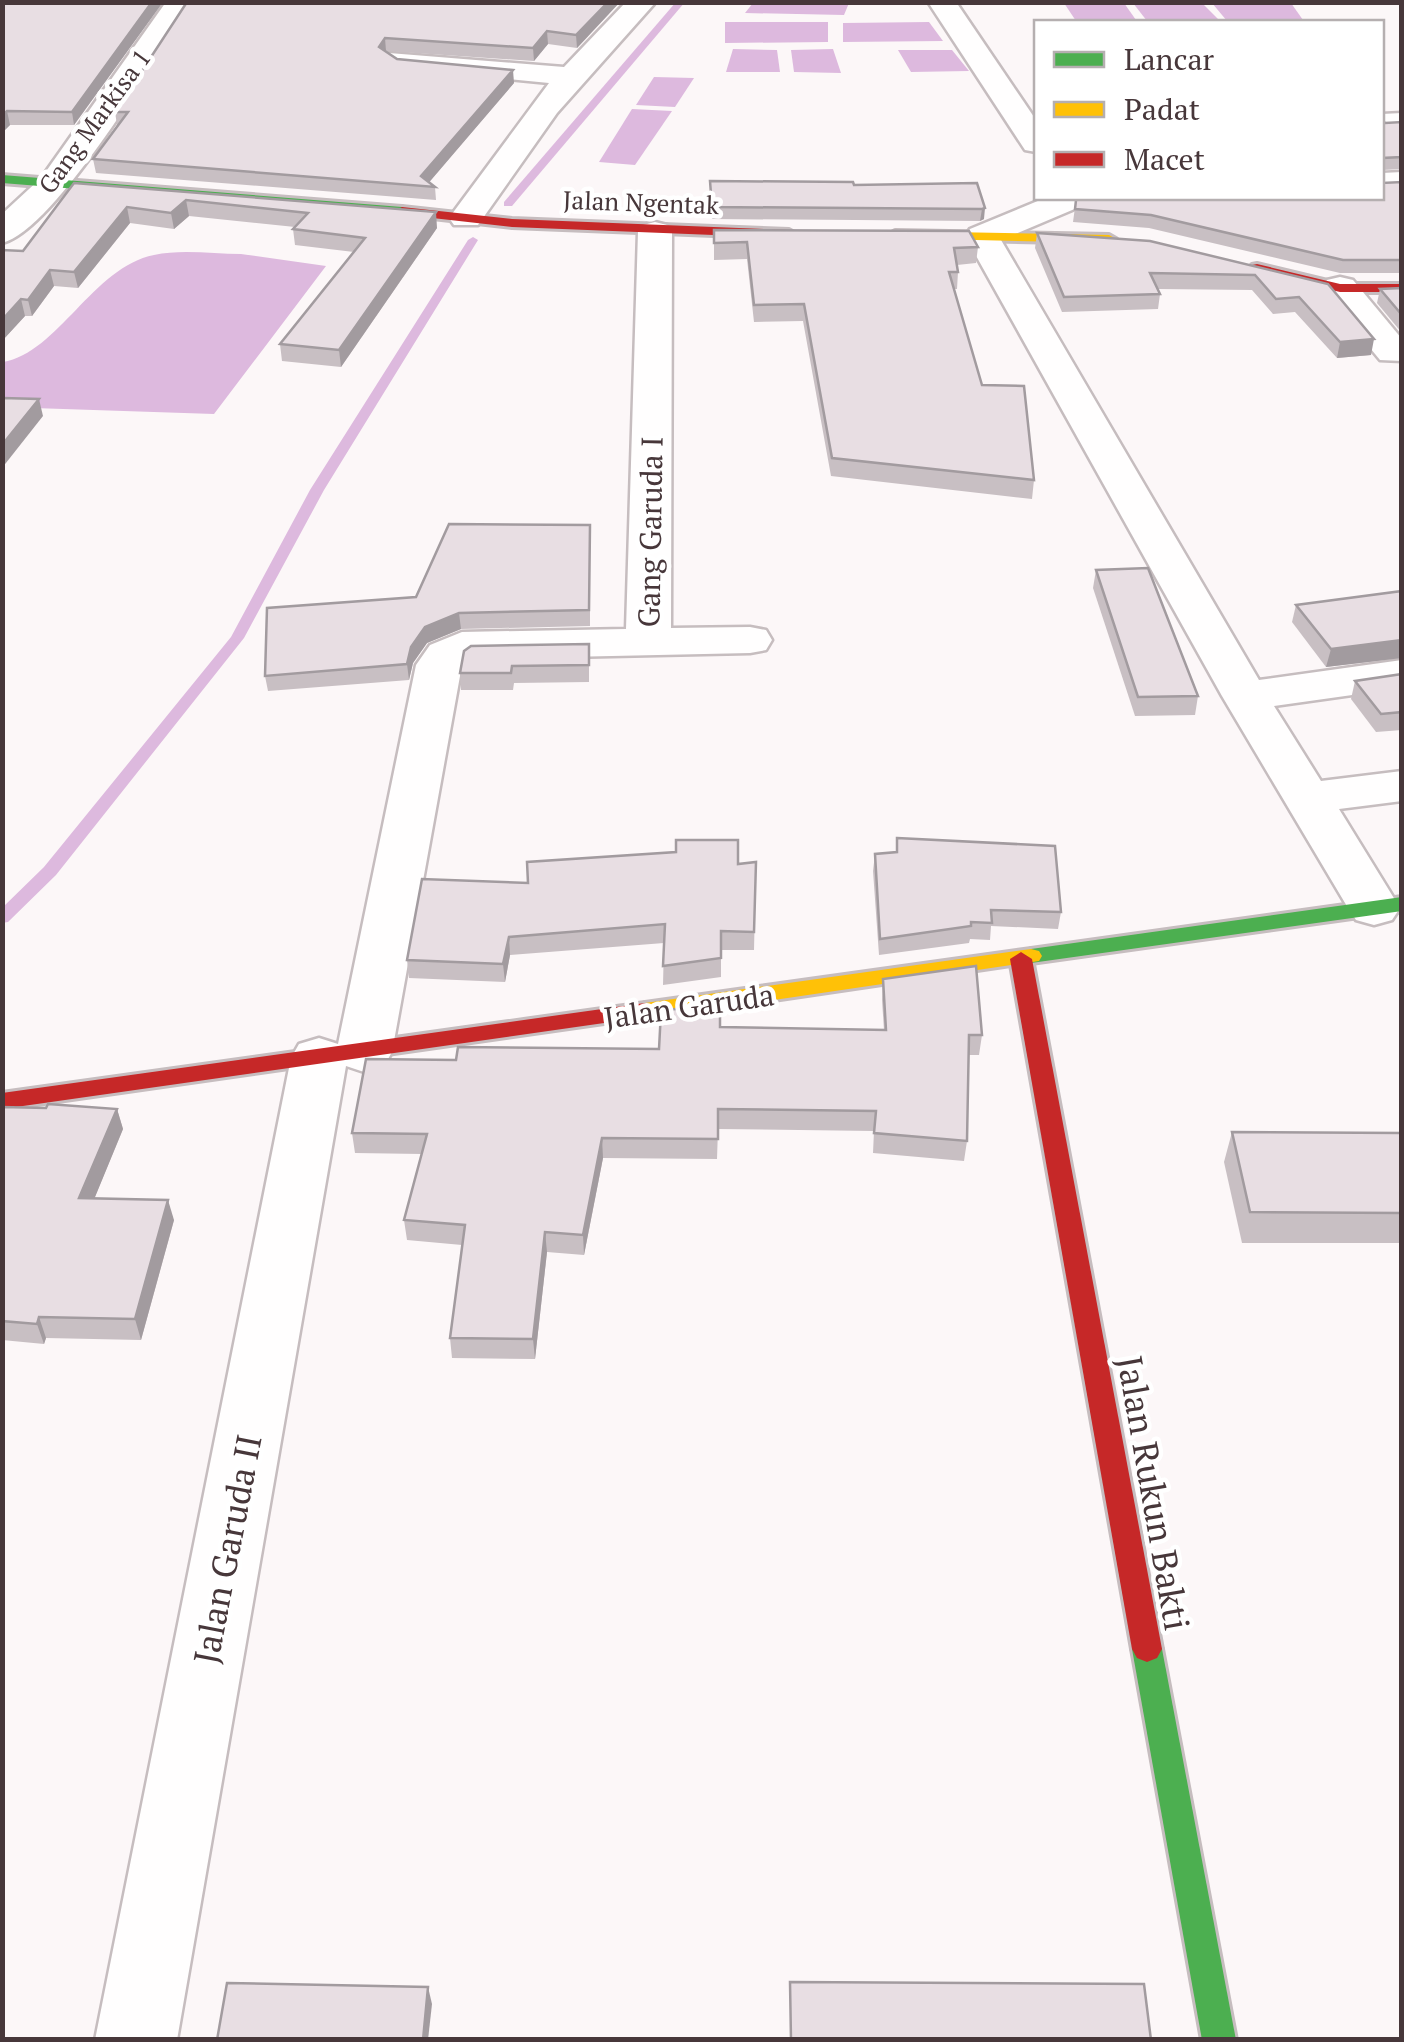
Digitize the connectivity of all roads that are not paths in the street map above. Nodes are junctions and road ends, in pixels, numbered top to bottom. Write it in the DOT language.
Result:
graph roads {
  1 [pos="180,2"];
  2 [pos="624,2"];
  3 [pos="942,2"];
  4 [pos="640,3"];
  5 [pos="399,58"];
  6 [pos="567,76"];
  7 [pos="1034,140"];
  8 [pos="2,180"];
  9 [pos="54,184"];
  10 [pos="1072,200"];
  11 [pos="466,218"];
  12 [pos="655,232"];
  13 [pos="2,234"];
  14 [pos="809,234"];
  15 [pos="867,235"];
  16 [pos="982,236"];
  17 [pos="1132,240"];
  18 [pos="1232,262"];
  19 [pos="1340,288"];
  20 [pos="1402,288"];
  21 [pos="1393,352"];
  22 [pos="750,640"];
  23 [pos="648,642"];
  24 [pos="1402,674"];
  25 [pos="1245,696"];
  26 [pos="1402,786"];
  27 [pos="1307,798"];
  28 [pos="1388,906"];
  29 [pos="1021,959"];
  30 [pos="341,1055"];
  31 [pos="2,1101"];
  32 [pos="136,2040"];
  33 [pos="1219,2040"];
  1 -- 9 [label="street, Gang Markisa 1"];
  2 -- 4 [label="street"];
  3 -- 7 [label="street"];
  4 -- 6 [label="street"];
  5 -- 6 [label="street"];
  6 -- 11 [label="street"];
  8 -- 9 [label="street, Jalan Ngentak"];
  9 -- 11 [label="street, Jalan Ngentak"];
  9 -- 13 [label="street, Gang Markisa 1"];
  10 -- 16 [label="street"];
  11 -- 12 [label="street, Jalan Ngentak"];
  12 -- 14 [label="street, Jalan Ngentak"];
  12 -- 23 [label="street, Gang Garuda I"];
  15 -- 16 [label="street"];
  16 -- 17 [label="street"];
  16 -- 25 [label="street, Jalan Garuda"];
  18 -- 19 [label="street"];
  19 -- 20 [label="street"];
  19 -- 21 [label="street"];
  22 -- 23 [label="street"];
  23 -- 30 [label="street, Gang Garuda I"];
  24 -- 25 [label="street"];
  25 -- 27 [label="street, Jalan Garuda"];
  26 -- 27 [label="street"];
  27 -- 28 [label="street, Jalan Garuda"];
  28 -- 29 [label="street, Jalan Garuda"];
  29 -- 30 [label="street, Jalan Garuda"];
  29 -- 33 [label="street, Jalan Rukun Bakti"];
  30 -- 31 [label="street, Jalan Garuda"];
  30 -- 32 [label="street, Jalan Garuda II"];
}
